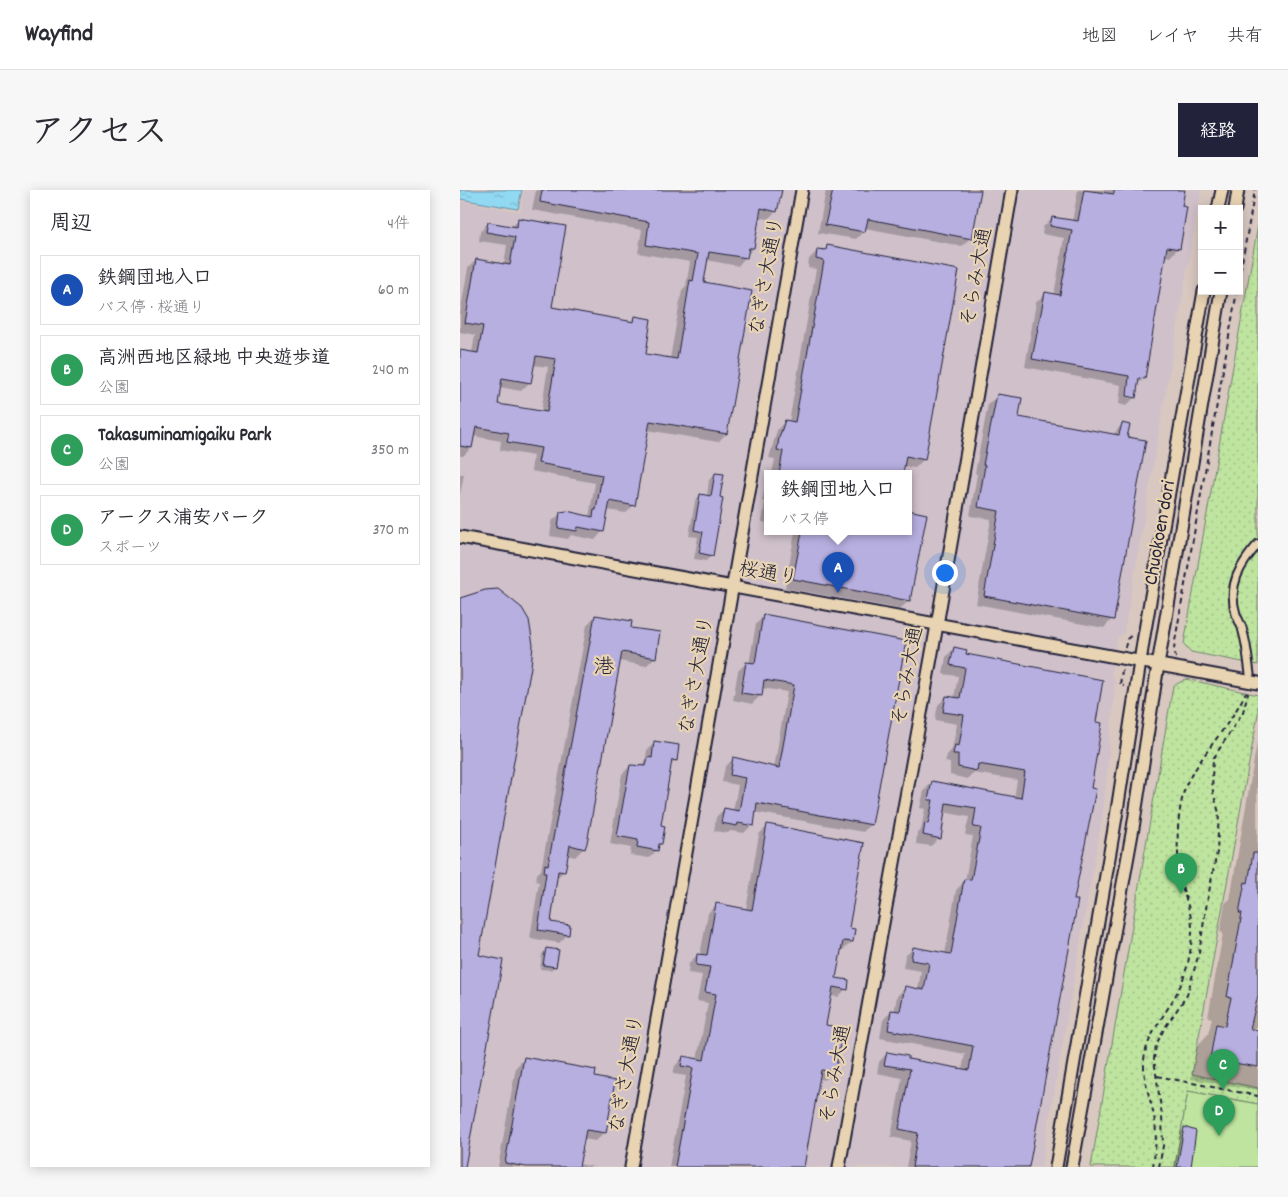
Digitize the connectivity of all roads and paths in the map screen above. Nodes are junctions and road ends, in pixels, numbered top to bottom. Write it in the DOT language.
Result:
graph roads {
  1 [pos="802,190"];
  2 [pos="1012,190"];
  3 [pos="1222,190"];
  4 [pos="1238,190"];
  5 [pos="1255,190"];
  6 [pos="1219,205"];
  7 [pos="1236,205"];
  8 [pos="1243,257"];
  9 [pos="1203,295"];
  10 [pos="1220,295"];
  11 [pos="1236,295"];
  12 [pos="460,537"];
  13 [pos="1258,544"];
  14 [pos="732,588"];
  15 [pos="937,626"];
  16 [pos="1175,641"];
  17 [pos="1140,662"];
  18 [pos="1158,665"];
  19 [pos="1250,674"];
  20 [pos="1251,688"];
  21 [pos="1157,1076"];
  22 [pos="1258,1096"];
  23 [pos="631,1167"];
  24 [pos="839,1167"];
  25 [pos="1056,1167"];
  26 [pos="1072,1167"];
  27 [pos="1153,1167"];
  28 [pos="1159,1167"];
  1 -- 14 [label="street, なぎさ大通り"];
  2 -- 15 [label="street, そらみ大通"];
  3 -- 6 [label="street"];
  4 -- 7 [label="street"];
  5 -- 8 [label="path"];
  9 -- 17 [label="street, Chuokoen dori"];
  10 -- 18 [label="street, Chuokoen dori"];
  11 -- 16 [label="path"];
  12 -- 14 [label="street, 桜通り"];
  13 -- 19 [label="street"];
  14 -- 15 [label="street, 桜通り"];
  14 -- 23 [label="street, なぎさ大通り"];
  15 -- 17 [label="street, 桜通り"];
  15 -- 24 [label="street, そらみ大通"];
  17 -- 18 [label="street, 桜通り"];
  17 -- 25 [label="street, Chuokoen dori"];
  18 -- 20 [label="street, 桜通り"];
  18 -- 26 [label="street, Chuokoen dori"];
  20 -- 21 [label="path"];
  20 -- 27 [label="path"];
  21 -- 22 [label="path"];
  21 -- 28 [label="path"];
}
